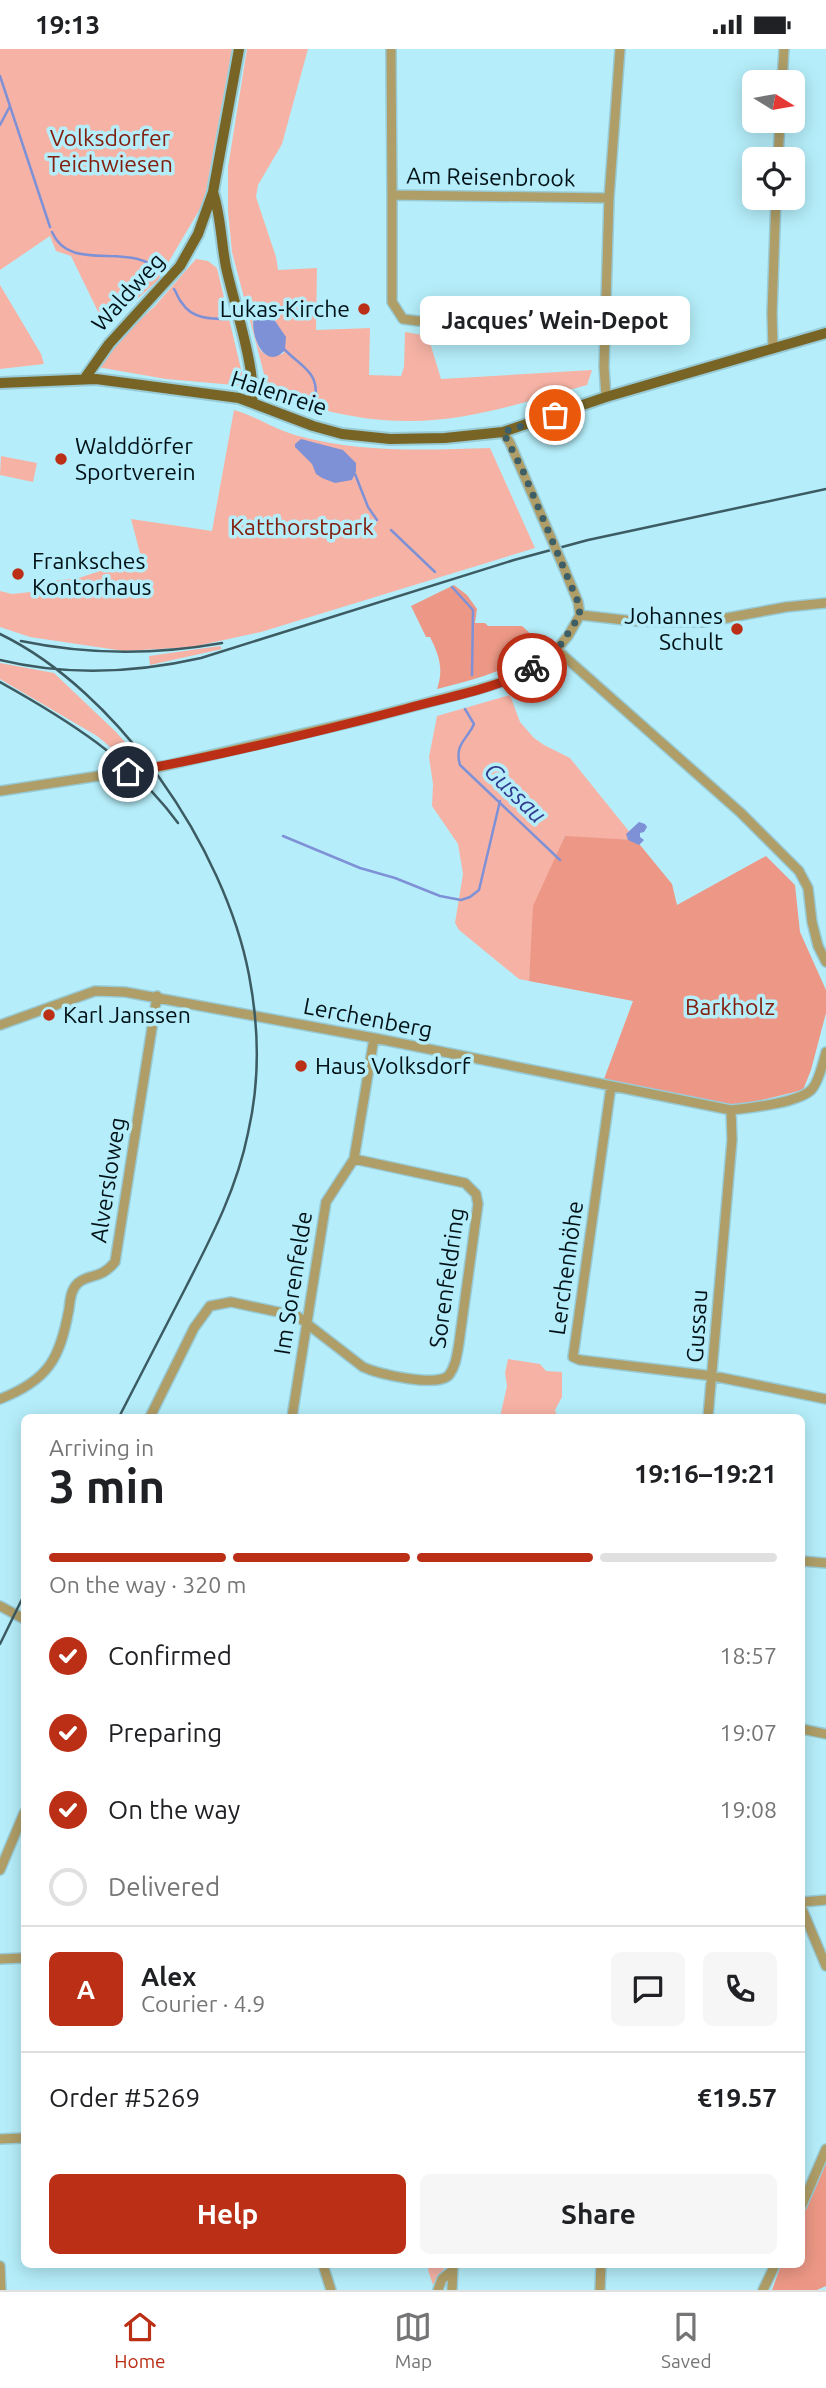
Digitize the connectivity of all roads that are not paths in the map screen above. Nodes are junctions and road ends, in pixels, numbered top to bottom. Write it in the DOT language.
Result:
graph roads {
  1 [pos="239,49"];
  2 [pos="391,49"];
  3 [pos="620,49"];
  4 [pos="784,49"];
  5 [pos="783,70"];
  6 [pos="213,191"];
  7 [pos="392,195"];
  8 [pos="609,198"];
  9 [pos="776,210"];
  10 [pos="605,309"];
  11 [pos="826,333"];
  12 [pos="773,349"];
  13 [pos="85,378"];
  14 [pos="0,383"];
  15 [pos="606,397"];
  16 [pos="252,402"];
  17 [pos="503,432"];
  18 [pos="826,603"];
  19 [pos="580,615"];
  20 [pos="557,650"];
  21 [pos="0,791"];
  22 [pos="826,962"];
  23 [pos="157,996"];
  24 [pos="0,1025"];
  25 [pos="374,1038"];
  26 [pos="826,1052"];
  27 [pos="611,1086"];
  28 [pos="731,1109"];
  29 [pos="354,1159"];
  30 [pos="306,1321"];
  31 [pos="713,1376"];
  32 [pos="0,1399"];
  33 [pos="826,1399"];
  34 [pos="151,1414"];
  35 [pos="292,1414"];
  36 [pos="708,1414"];
  37 [pos="805,1561"];
  38 [pos="826,1563"];
  39 [pos="0,1606"];
  40 [pos="21,1617"];
  41 [pos="805,1730"];
  42 [pos="826,1734"];
  43 [pos="21,1820"];
  44 [pos="0,1870"];
  45 [pos="826,1900"];
  46 [pos="805,1902"];
  47 [pos="805,1916"];
  48 [pos="21,1958"];
  49 [pos="0,1959"];
  50 [pos="826,1966"];
  51 [pos="21,2138"];
  52 [pos="0,2139"];
  53 [pos="826,2149"];
  54 [pos="805,2198"];
  55 [pos="0,2266"];
  56 [pos="324,2268"];
  57 [pos="452,2268"];
  58 [pos="453,2268"];
  59 [pos="601,2268"];
  60 [pos="774,2268"];
  61 [pos="1,2290"];
  62 [pos="331,2290"];
  63 [pos="438,2290"];
  64 [pos="453,2290"];
  65 [pos="600,2290"];
  66 [pos="763,2290"];
  1 -- 6 [label="main road, Waldweg"];
  2 -- 7 [label="street, Am Reisenbrook"];
  3 -- 8 [label="street"];
  4 -- 5 [label="street"];
  6 -- 13 [label="main road, Waldweg"];
  6 -- 16 [label="main road, Waldweg"];
  7 -- 8 [label="street, Am Reisenbrook"];
  7 -- 10 [label="street"];
  8 -- 10 [label="street"];
  9 -- 12 [label="street"];
  10 -- 15 [label="street"];
  11 -- 12 [label="main road, Halenreie"];
  12 -- 15 [label="main road, Halenreie"];
  13 -- 14 [label="main road, Halenreie"];
  13 -- 16 [label="main road, Halenreie"];
  15 -- 17 [label="main road, Halenreie"];
  16 -- 17 [label="main road, Halenreie"];
  17 -- 19 [label="street, bridge"];
  18 -- 19 [label="street"];
  19 -- 20 [label="street"];
  20 -- 21 [label="street"];
  20 -- 22 [label="street"];
  23 -- 24 [label="street, Lerchenberg"];
  23 -- 25 [label="street, Lerchenberg"];
  23 -- 32 [label="street, Alversloweg"];
  25 -- 27 [label="street, Lerchenberg"];
  25 -- 29 [label="street, Im Sorenfelde"];
  26 -- 28 [label="street"];
  27 -- 28 [label="street, Lerchenberg"];
  27 -- 31 [label="street, Lerchenhöhe"];
  28 -- 31 [label="street, Gussau"];
  29 -- 30 [label="street, Im Sorenfelde"];
  29 -- 30 [label="street, Sorenfeldring"];
  30 -- 34 [label="street"];
  30 -- 35 [label="street, Im Sorenfelde"];
  31 -- 33 [label="street"];
  31 -- 36 [label="street, Gussau"];
  37 -- 38 [label="street"];
  39 -- 40 [label="street"];
  41 -- 42 [label="street"];
  43 -- 44 [label="street"];
  45 -- 46 [label="street"];
  47 -- 50 [label="street"];
  48 -- 49 [label="street"];
  51 -- 52 [label="street"];
  53 -- 54 [label="street"];
  55 -- 61 [label="street"];
  56 -- 62 [label="street"];
  57 -- 63 [label="street"];
  58 -- 64 [label="street"];
  59 -- 65 [label="street"];
  60 -- 66 [label="street"];
}
